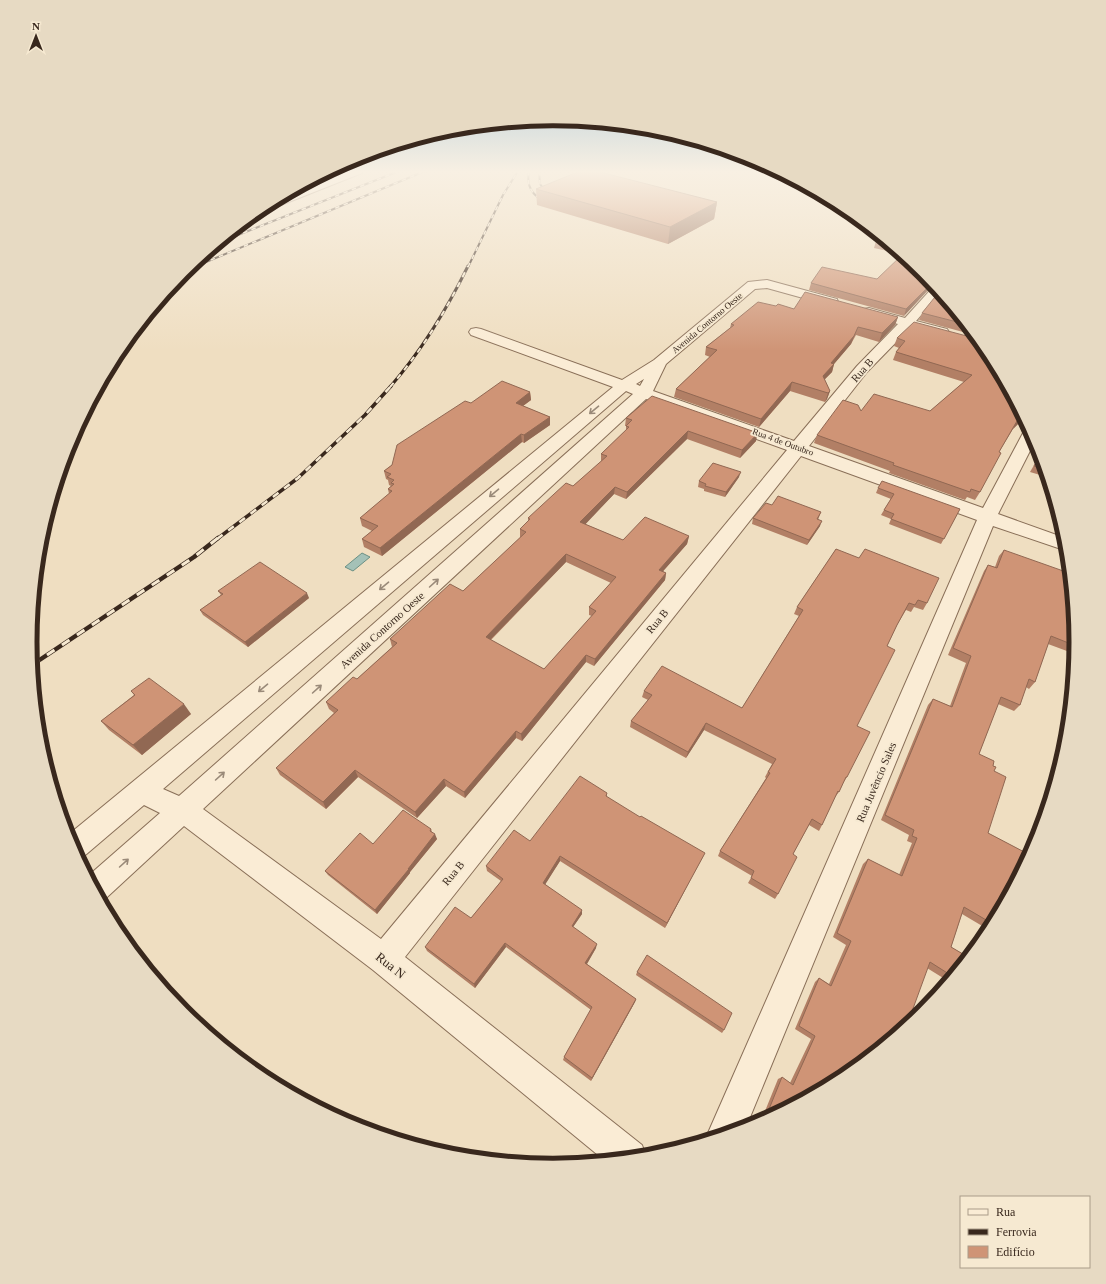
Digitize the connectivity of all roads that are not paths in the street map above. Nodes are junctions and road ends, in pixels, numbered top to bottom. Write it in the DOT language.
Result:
graph roads {
  1 [pos="933,293"];
  2 [pos="841,304"];
  3 [pos="856,308"];
  4 [pos="908,322"];
  5 [pos="476,332"];
  6 [pos="952,335"];
  7 [pos="659,363"];
  8 [pos="624,386"];
  9 [pos="645,392"];
  10 [pos="1028,440"];
  11 [pos="798,447"];
  12 [pos="988,516"];
  13 [pos="465,518"];
  14 [pos="491,531"];
  15 [pos="1059,542"];
  16 [pos="140,791"];
  17 [pos="183,810"];
  18 [pos="78,844"];
  19 [pos="98,886"];
  20 [pos="384,959"];
  21 [pos="728,1127"];
  22 [pos="623,1153"];
  1 -- 4 [label="street, Rua B"];
  2 -- 7 [label="street, Avenida Contorno Oeste"];
  3 -- 4 [label="street"];
  4 -- 6 [label="street"];
  4 -- 11 [label="street, Rua B"];
  5 -- 8 [label="street, Rua 4 de Outubro"];
  7 -- 8 [label="street, Avenida Contorno Oeste"];
  7 -- 9 [label="street, Avenida Contorno Oeste"];
  8 -- 9 [label="street, Rua 4 de Outubro"];
  8 -- 13 [label="street, Avenida Contorno Oeste, one-way"];
  9 -- 11 [label="street, Rua 4 de Outubro"];
  9 -- 14 [label="street, Avenida Contorno Oeste"];
  10 -- 12 [label="street, Rua Juvêncio Sales"];
  11 -- 12 [label="street, Rua 4 de Outubro"];
  11 -- 20 [label="street, Rua B"];
  12 -- 15 [label="street, Rua 4 de Outubro"];
  12 -- 21 [label="street, Rua Juvêncio Sales"];
  13 -- 14 [label="street"];
  13 -- 16 [label="street, Avenida Contorno Oeste, one-way"];
  17 -- 14 [label="street, Avenida Contorno Oeste, one-way"];
  16 -- 17 [label="street, Rua N"];
  16 -- 18 [label="street, Avenida Contorno Oeste"];
  19 -- 17 [label="street, Avenida Contorno Oeste, one-way"];
  17 -- 20 [label="street, Rua N"];
  20 -- 22 [label="street, Rua N"];
}
